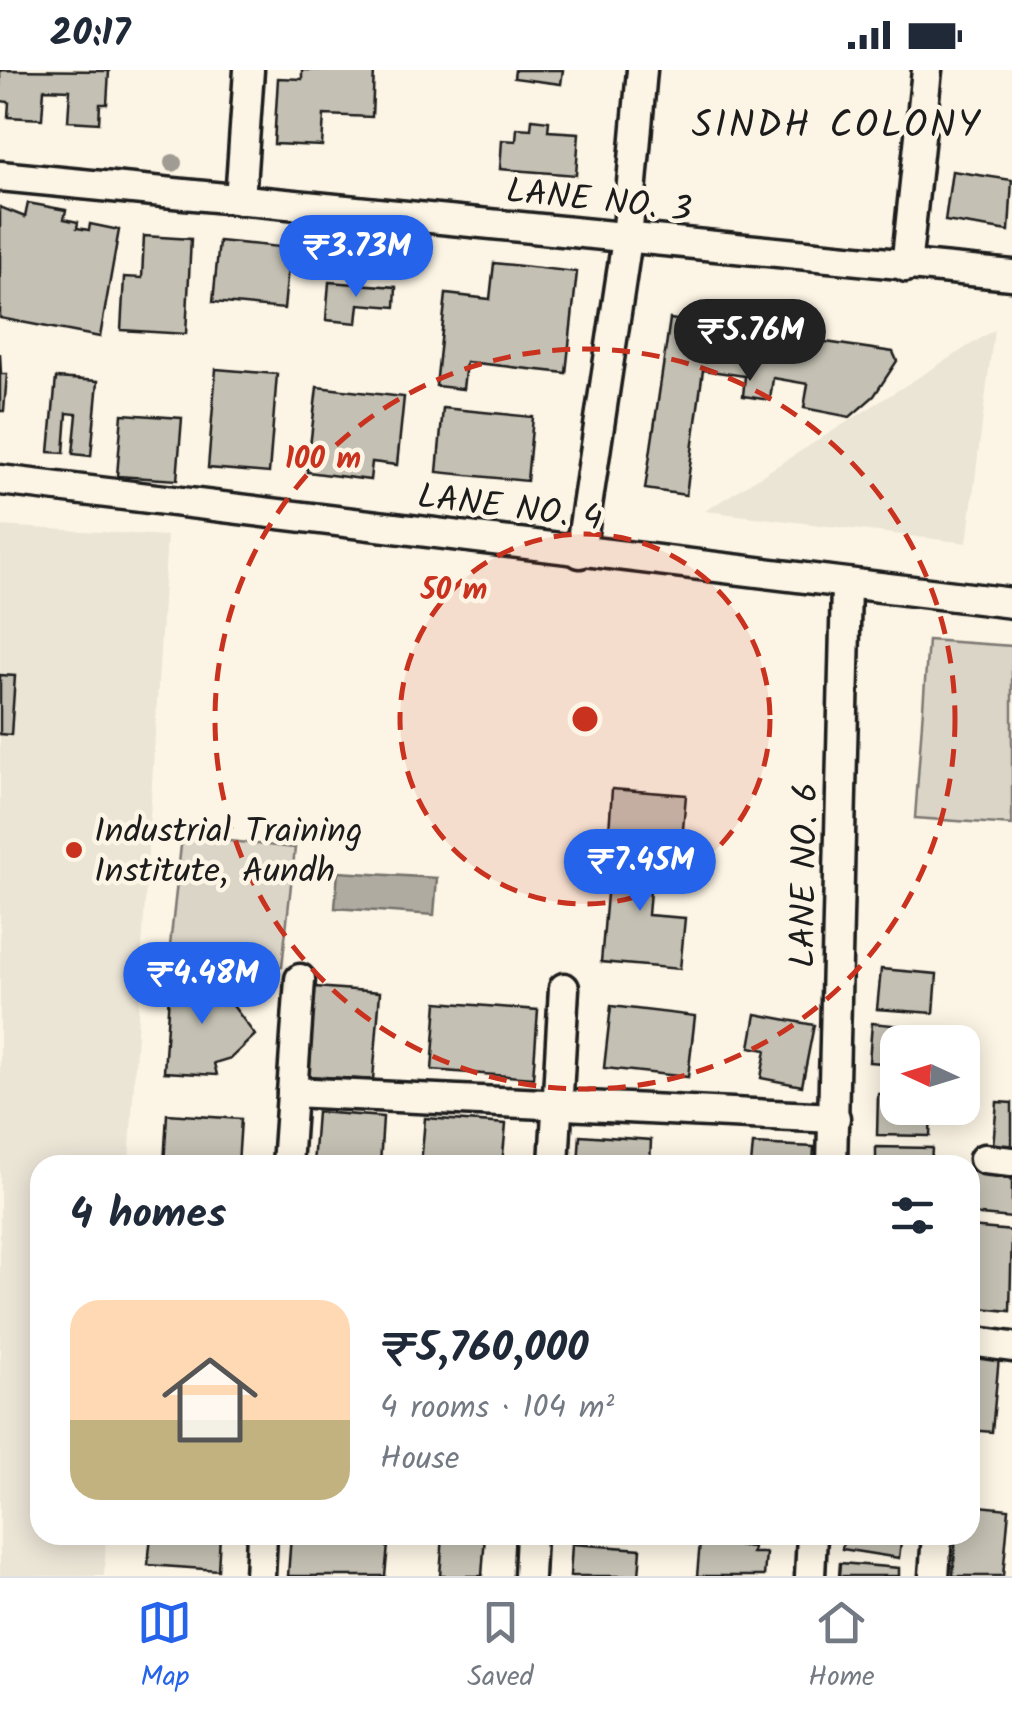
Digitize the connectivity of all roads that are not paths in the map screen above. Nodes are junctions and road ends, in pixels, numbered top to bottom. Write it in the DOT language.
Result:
graph roads {
  1 [pos="249,70"];
  2 [pos="642,70"];
  3 [pos="926,70"];
  4 [pos="0,176"];
  5 [pos="240,200"];
  6 [pos="626,239"];
  7 [pos="906,267"];
  8 [pos="1012,275"];
  9 [pos="0,480"];
  10 [pos="580,552"];
  11 [pos="846,586"];
  12 [pos="1012,604"];
  13 [pos="300,979"];
  14 [pos="564,988"];
  15 [pos="292,1092"];
  16 [pos="558,1106"];
  17 [pos="835,1118"];
  18 [pos="288,1155"];
  19 [pos="555,1155"];
  20 [pos="833,1155"];
  21 [pos="980,1342"];
  22 [pos="1012,1347"];
  23 [pos="262,1545"];
  24 [pos="531,1545"];
  25 [pos="812,1545"];
  26 [pos="936,1545"];
  27 [pos="260,1576"];
  28 [pos="529,1576"];
  29 [pos="810,1576"];
  30 [pos="934,1576"];
  1 -- 5 [label="street"];
  2 -- 6 [label="street"];
  3 -- 7 [label="street"];
  4 -- 5 [label="street, LANE NO. 3"];
  5 -- 6 [label="street, LANE NO. 3"];
  6 -- 7 [label="street, LANE NO. 3"];
  6 -- 10 [label="street"];
  7 -- 8 [label="street, LANE NO. 3"];
  9 -- 10 [label="street, LANE NO. 4"];
  10 -- 11 [label="street, LANE NO. 4"];
  11 -- 12 [label="street, LANE NO. 4"];
  11 -- 17 [label="street, LANE NO. 6"];
  13 -- 15 [label="street"];
  14 -- 16 [label="street"];
  15 -- 16 [label="street"];
  15 -- 18 [label="street"];
  16 -- 17 [label="street"];
  16 -- 19 [label="street"];
  17 -- 20 [label="street, LANE NO. 6"];
  21 -- 22 [label="street"];
  23 -- 27 [label="street"];
  24 -- 28 [label="street"];
  25 -- 29 [label="street"];
  26 -- 30 [label="street"];
}
